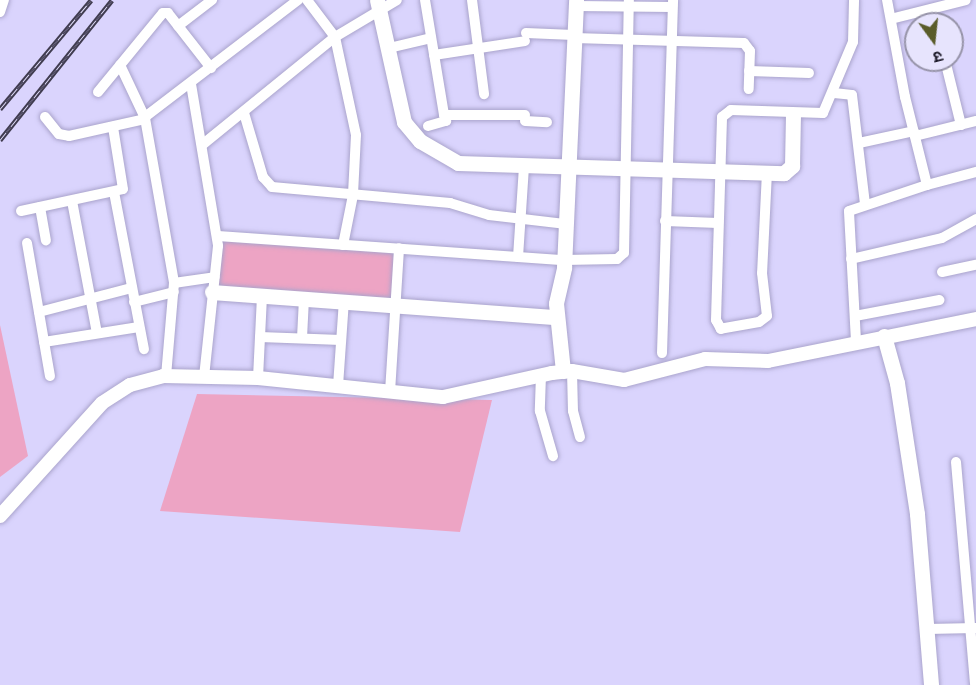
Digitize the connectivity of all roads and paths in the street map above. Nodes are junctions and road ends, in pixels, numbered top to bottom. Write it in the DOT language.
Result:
graph roads {
  1 [pos="4,0"];
  2 [pos="212,0"];
  3 [pos="298,0"];
  4 [pos="307,0"];
  5 [pos="397,0"];
  6 [pos="425,0"];
  7 [pos="472,0"];
  8 [pos="854,0"];
  9 [pos="887,0"];
  10 [pos="966,0"];
  11 [pos="576,3"];
  12 [pos="629,3"];
  13 [pos="672,3"];
  14 [pos="378,4"];
  15 [pos="932,9"];
  16 [pos="0,12"];
  17 [pos="933,12"];
  18 [pos="891,20"];
  19 [pos="178,26"];
  20 [pos="574,36"];
  21 [pos="335,37"];
  22 [pos="431,38"];
  23 [pos="628,39"];
  24 [pos="672,40"];
  25 [pos="389,48"];
  26 [pos="478,48"];
  27 [pos="434,55"];
  28 [pos="120,65"];
  29 [pos="211,68"];
  30 [pos="749,71"];
  31 [pos="948,72"];
  32 [pos="809,74"];
  33 [pos="191,84"];
  34 [pos="749,89"];
  35 [pos="98,92"];
  36 [pos="834,93"];
  37 [pos="484,94"];
  38 [pos="244,113"];
  39 [pos="793,115"];
  40 [pos="45,117"];
  41 [pos="446,117"];
  42 [pos="145,118"];
  43 [pos="976,121"];
  44 [pos="547,122"];
  45 [pos="961,125"];
  46 [pos="428,126"];
  47 [pos="113,127"];
  48 [pos="914,133"];
  49 [pos="859,143"];
  50 [pos="202,145"];
  51 [pos="524,166"];
  52 [pos="568,166"];
  53 [pos="626,168"];
  54 [pos="666,169"];
  55 [pos="720,171"];
  56 [pos="766,172"];
  57 [pos="976,172"];
  58 [pos="927,185"];
  59 [pos="114,192"];
  60 [pos="353,195"];
  61 [pos="72,201"];
  62 [pos="865,204"];
  63 [pos="40,207"];
  64 [pos="21,211"];
  65 [pos="521,219"];
  66 [pos="976,219"];
  67 [pos="665,221"];
  68 [pos="718,223"];
  69 [pos="566,224"];
  70 [pos="218,236"];
  71 [pos="46,240"];
  72 [pos="27,243"];
  73 [pos="343,244"];
  74 [pos="399,248"];
  75 [pos="518,257"];
  76 [pos="564,260"];
  77 [pos="850,260"];
  78 [pos="976,265"];
  79 [pos="942,272"];
  80 [pos="213,284"];
  81 [pos="132,288"];
  82 [pos="174,288"];
  83 [pos="262,295"];
  84 [pos="304,298"];
  85 [pos="90,299"];
  86 [pos="940,300"];
  87 [pos="344,301"];
  88 [pos="135,302"];
  89 [pos="395,305"];
  90 [pos="39,312"];
  91 [pos="855,316"];
  92 [pos="556,317"];
  93 [pos="976,319"];
  94 [pos="139,327"];
  95 [pos="97,333"];
  96 [pos="884,336"];
  97 [pos="260,337"];
  98 [pos="302,338"];
  99 [pos="341,340"];
  100 [pos="856,341"];
  101 [pos="44,342"];
  102 [pos="144,349"];
  103 [pos="662,353"];
  104 [pos="567,371"];
  105 [pos="541,375"];
  106 [pos="50,376"];
  107 [pos="166,376"];
  108 [pos="204,376"];
  109 [pos="258,378"];
  110 [pos="338,386"];
  111 [pos="390,392"];
  112 [pos="579,437"];
  113 [pos="553,456"];
  114 [pos="956,462"];
  115 [pos="0,516"];
  116 [pos="974,628"];
  117 [pos="927,629"];
  118 [pos="931,685"];
  119 [pos="975,685"];
  1 -- 16 [label="street"];
  2 -- 19 [label="street"];
  3 -- 29 [label="street"];
  4 -- 21 [label="street"];
  5 -- 14 [label="street"];
  6 -- 22 [label="street"];
  7 -- 26 [label="street"];
  8 -- 36 [label="street"];
  9 -- 18 [label="street"];
  10 -- 15 [label="street"];
  11 -- 12 [label="street"];
  11 -- 20 [label="main road"];
  12 -- 13 [label="street"];
  12 -- 23 [label="street"];
  13 -- 24 [label="street"];
  14 -- 21 [label="street"];
  14 -- 25 [label="main road"];
  15 -- 17 [label="street"];
  15 -- 18 [label="street"];
  18 -- 48 [label="street"];
  19 -- 28 [label="street"];
  19 -- 29 [label="street"];
  20 -- 23 [label="street"];
  20 -- 26 [label="street"];
  20 -- 52 [label="main road"];
  21 -- 38 [label="street"];
  21 -- 60 [label="street"];
  22 -- 25 [label="street"];
  22 -- 27 [label="street"];
  23 -- 24 [label="street"];
  23 -- 53 [label="street"];
  24 -- 30 [label="street"];
  24 -- 54 [label="street"];
  25 -- 51 [label="main road"];
  26 -- 27 [label="street"];
  26 -- 37 [label="street"];
  27 -- 41 [label="street"];
  28 -- 35 [label="street"];
  28 -- 42 [label="street"];
  29 -- 33 [label="street"];
  30 -- 32 [label="street"];
  30 -- 34 [label="street"];
  31 -- 45 [label="street"];
  33 -- 42 [label="street"];
  33 -- 50 [label="street"];
  36 -- 39 [label="street"];
  36 -- 49 [label="street"];
  38 -- 50 [label="street"];
  38 -- 60 [label="street"];
  39 -- 55 [label="street"];
  39 -- 56 [label="main road"];
  40 -- 47 [label="street"];
  41 -- 44 [label="street"];
  41 -- 46 [label="street"];
  42 -- 47 [label="street"];
  42 -- 82 [label="street"];
  43 -- 45 [label="street"];
  45 -- 48 [label="street"];
  47 -- 59 [label="street"];
  48 -- 49 [label="street"];
  48 -- 58 [label="street"];
  49 -- 62 [label="street"];
  50 -- 70 [label="street"];
  51 -- 52 [label="main road"];
  51 -- 65 [label="street"];
  52 -- 53 [label="main road"];
  52 -- 69 [label="main road"];
  53 -- 54 [label="main road"];
  53 -- 76 [label="street"];
  54 -- 55 [label="main road"];
  54 -- 67 [label="street"];
  55 -- 56 [label="main road"];
  55 -- 68 [label="street"];
  56 -- 68 [label="street"];
  57 -- 58 [label="street"];
  58 -- 62 [label="street"];
  59 -- 61 [label="street"];
  59 -- 81 [label="street"];
  60 -- 65 [label="street"];
  60 -- 73 [label="street"];
  61 -- 63 [label="street"];
  61 -- 85 [label="street"];
  62 -- 77 [label="street"];
  63 -- 64 [label="street"];
  63 -- 71 [label="street"];
  65 -- 69 [label="street"];
  65 -- 75 [label="street"];
  66 -- 77 [label="street"];
  67 -- 68 [label="street"];
  67 -- 103 [label="street"];
  69 -- 76 [label="main road"];
  70 -- 73 [label="street"];
  70 -- 80 [label="street"];
  72 -- 90 [label="street"];
  73 -- 74 [label="street"];
  74 -- 75 [label="street"];
  74 -- 89 [label="street"];
  75 -- 76 [label="street"];
  76 -- 92 [label="main road"];
  77 -- 91 [label="street"];
  78 -- 79 [label="street"];
  80 -- 82 [label="street"];
  80 -- 83 [label="main road"];
  80 -- 108 [label="street"];
  81 -- 85 [label="street"];
  81 -- 88 [label="street"];
  82 -- 88 [label="street"];
  82 -- 107 [label="street"];
  83 -- 84 [label="main road"];
  83 -- 97 [label="street"];
  84 -- 87 [label="main road"];
  84 -- 98 [label="street"];
  85 -- 90 [label="street"];
  85 -- 95 [label="street"];
  86 -- 91 [label="street"];
  87 -- 89 [label="main road"];
  87 -- 99 [label="street"];
  88 -- 94 [label="street"];
  89 -- 92 [label="main road"];
  89 -- 111 [label="street"];
  90 -- 101 [label="street"];
  91 -- 100 [label="street"];
  92 -- 104 [label="main road"];
  93 -- 96 [label="street"];
  94 -- 95 [label="street"];
  94 -- 102 [label="street"];
  95 -- 101 [label="street"];
  96 -- 100 [label="street"];
  96 -- 117 [label="main road"];
  97 -- 98 [label="street"];
  97 -- 109 [label="street"];
  98 -- 99 [label="street"];
  99 -- 110 [label="street"];
  100 -- 104 [label="street"];
  101 -- 106 [label="street"];
  104 -- 105 [label="street"];
  104 -- 112 [label="street"];
  105 -- 111 [label="street"];
  105 -- 113 [label="street"];
  107 -- 108 [label="street"];
  107 -- 115 [label="street"];
  108 -- 109 [label="street"];
  109 -- 110 [label="street"];
  110 -- 111 [label="street"];
  114 -- 116 [label="street"];
  116 -- 117 [label="street"];
  116 -- 119 [label="street"];
  117 -- 118 [label="main road"];
}
